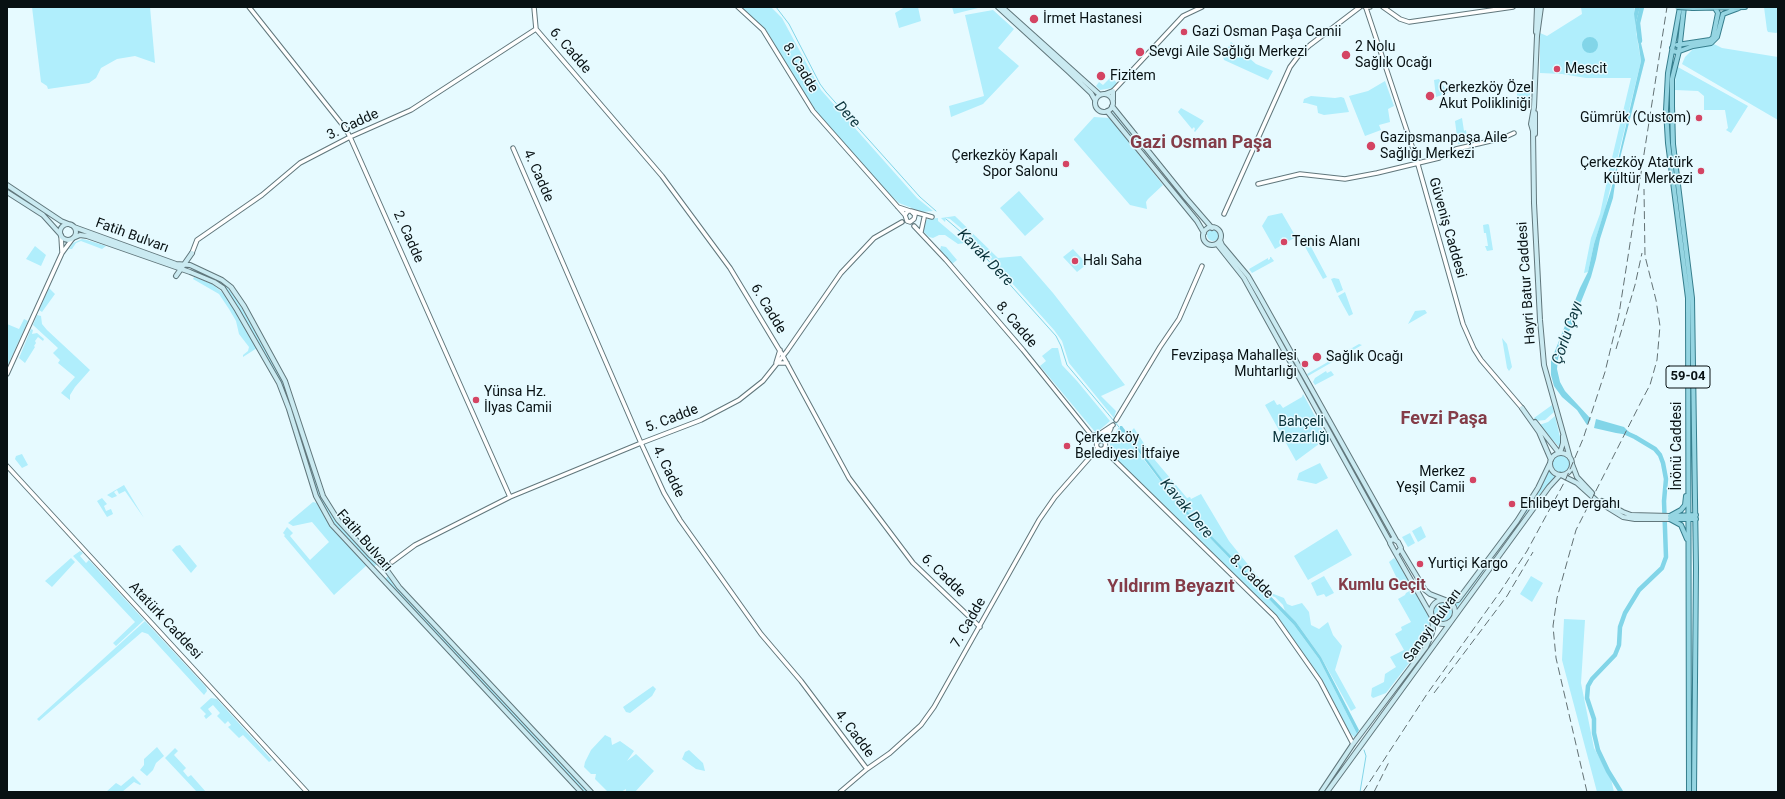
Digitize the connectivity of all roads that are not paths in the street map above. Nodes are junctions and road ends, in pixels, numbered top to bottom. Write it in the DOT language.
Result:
graph roads {
  1 [pos="249,7"];
  2 [pos="534,7"];
  3 [pos="738,7"];
  4 [pos="998,7"];
  5 [pos="1002,7"];
  6 [pos="1202,7"];
  7 [pos="1360,7"];
  8 [pos="1367,7"];
  9 [pos="1384,7"];
  10 [pos="1513,7"];
  11 [pos="1537,7"];
  12 [pos="1541,7"];
  13 [pos="1679,7"];
  14 [pos="1684,7"];
  15 [pos="1745,7"];
  16 [pos="1715,8"];
  17 [pos="1739,8"];
  18 [pos="1355,11"];
  19 [pos="536,29"];
  20 [pos="1537,36"];
  21 [pos="1678,45"];
  22 [pos="1672,47"];
  23 [pos="1678,51"];
  24 [pos="1113,92"];
  25 [pos="1105,94"];
  26 [pos="1100,95"];
  27 [pos="1096,100"];
  28 [pos="1113,101"];
  29 [pos="1112,106"];
  30 [pos="1107,112"];
  31 [pos="1514,133"];
  32 [pos="350,137"];
  33 [pos="513,148"];
  34 [pos="1417,163"];
  35 [pos="1171,180"];
  36 [pos="1167,183"];
  37 [pos="1258,184"];
  38 [pos="7,185"];
  39 [pos="1175,185"];
  40 [pos="1171,189"];
  41 [pos="7,192"];
  42 [pos="898,207"];
  43 [pos="1679,209"];
  44 [pos="911,212"];
  45 [pos="1224,214"];
  46 [pos="932,217"];
  47 [pos="924,218"];
  48 [pos="907,220"];
  49 [pos="72,226"];
  50 [pos="1212,228"];
  51 [pos="921,232"];
  52 [pos="1204,233"];
  53 [pos="61,235"];
  54 [pos="73,238"];
  55 [pos="1219,242"];
  56 [pos="62,253"];
  57 [pos="192,253"];
  58 [pos="184,263"];
  59 [pos="1202,266"];
  60 [pos="174,267"];
  61 [pos="194,267"];
  62 [pos="182,269"];
  63 [pos="190,272"];
  64 [pos="779,349"];
  65 [pos="788,349"];
  66 [pos="783,356"];
  67 [pos="776,363"];
  68 [pos="787,363"];
  69 [pos="7,374"];
  70 [pos="1301,375"];
  71 [pos="1307,379"];
  72 [pos="1302,382"];
  73 [pos="1522,408"];
  74 [pos="1116,420"];
  75 [pos="1560,420"];
  76 [pos="1091,435"];
  77 [pos="1103,441"];
  78 [pos="641,442"];
  79 [pos="1097,442"];
  80 [pos="1098,448"];
  81 [pos="1103,449"];
  82 [pos="1559,453"];
  83 [pos="1570,458"];
  84 [pos="1550,461"];
  85 [pos="1572,464"];
  86 [pos="7,466"];
  87 [pos="1560,475"];
  88 [pos="1688,486"];
  89 [pos="510,497"];
  90 [pos="1655,517"];
  91 [pos="1670,517"];
  92 [pos="1688,517"];
  93 [pos="1696,517"];
  94 [pos="1396,540"];
  95 [pos="1390,542"];
  96 [pos="1688,545"];
  97 [pos="1401,550"];
  98 [pos="1395,552"];
  99 [pos="392,562"];
  100 [pos="380,564"];
  101 [pos="374,570"];
  102 [pos="388,572"];
  103 [pos="381,578"];
  104 [pos="1448,601"];
  105 [pos="1432,617"];
  106 [pos="1452,619"];
  107 [pos="980,627"];
  108 [pos="500,694"];
  109 [pos="492,695"];
  110 [pos="1354,744"];
  111 [pos="1361,745"];
  112 [pos="1357,751"];
  113 [pos="867,769"];
  114 [pos="307,792"];
  115 [pos="581,792"];
  116 [pos="591,792"];
  117 [pos="840,792"];
  118 [pos="1321,792"];
  119 [pos="1327,792"];
  120 [pos="1689,792"];
  121 [pos="1694,792"];
  1 -- 32 [label="street, 2. Cadde"];
  2 -- 19 [label="street, 6. Cadde"];
  3 -- 42 [label="street, 8. Cadde"];
  4 -- 27 [label="main road"];
  5 -- 26 [label="main road"];
  6 -- 24 [label="street"];
  7 -- 18 [label="street"];
  8 -- 18 [label="street"];
  8 -- 34 [label="street, Güveniş Caddesi"];
  9 -- 10 [label="street"];
  11 -- 20 [label="main road, Hayri Batur Caddesi"];
  12 -- 20 [label="main road, Hayri Batur Caddesi"];
  13 -- 16 [label="main road, bridge"];
  13 -- 22 [label="main road, İnönü Caddesi / 59-04"];
  14 -- 21 [label="main road"];
  15 -- 17 [label="main road"];
  16 -- 17 [label="main road"];
  16 -- 21 [label="main road"];
  17 -- 23 [label="main road"];
  18 -- 45 [label="street"];
  19 -- 32 [label="street, 3. Cadde"];
  19 -- 64 [label="street, 6. Cadde"];
  20 -- 75 [label="main road, Hayri Batur Caddesi"];
  21 -- 22 [label="main road"];
  21 -- 23 [label="main road, İnönü Caddesi"];
  22 -- 23 [label="main road"];
  22 -- 43 [label="main road, İnönü Caddesi / 59-04"];
  23 -- 43 [label="main road, İnönü Caddesi / 59-04"];
  24 -- 25 [label="main road"];
  24 -- 28 [label="main road"];
  25 -- 26 [label="main road"];
  25 -- 28 [label="main road"];
  26 -- 27 [label="main road"];
  27 -- 30 [label="main road"];
  28 -- 29 [label="main road"];
  29 -- 30 [label="main road"];
  29 -- 35 [label="main road"];
  30 -- 36 [label="main road"];
  31 -- 34 [label="street"];
  32 -- 57 [label="street, 3. Cadde"];
  32 -- 89 [label="street, 2. Cadde"];
  33 -- 78 [label="street, 4. Cadde"];
  34 -- 37 [label="street"];
  34 -- 73 [label="street, Güveniş Caddesi"];
  35 -- 36 [label="main road"];
  35 -- 39 [label="main road"];
  36 -- 40 [label="main road"];
  38 -- 49 [label="main road, Fatih Bulvarı"];
  39 -- 40 [label="main road"];
  39 -- 50 [label="main road"];
  40 -- 52 [label="main road"];
  41 -- 53 [label="main road"];
  42 -- 44 [label="street"];
  42 -- 48 [label="street, 8. Cadde"];
  43 -- 88 [label="main road, İnönü Caddesi / 59-04"];
  43 -- 93 [label="main road, İnönü Caddesi / 59-04"];
  44 -- 46 [label="street"];
  44 -- 48 [label="street, 5. Cadde"];
  44 -- 48 [label="street"];
  47 -- 51 [label="street"];
  48 -- 51 [label="street, 8. Cadde"];
  48 -- 65 [label="street, 5. Cadde"];
  49 -- 53 [label="main road"];
  49 -- 54 [label="main road"];
  49 -- 58 [label="main road, Fatih Bulvarı"];
  50 -- 52 [label="main road"];
  50 -- 55 [label="main road"];
  51 -- 76 [label="street, 8. Cadde"];
  52 -- 55 [label="main road"];
  53 -- 54 [label="main road"];
  53 -- 56 [label="street"];
  54 -- 56 [label="street"];
  54 -- 60 [label="main road, Fatih Bulvarı"];
  55 -- 70 [label="main road"];
  56 -- 69 [label="street"];
  57 -- 58 [label="main road"];
  57 -- 61 [label="main road"];
  58 -- 61 [label="main road, Fatih Bulvarı"];
  58 -- 62 [label="main road"];
  59 -- 74 [label="street"];
  60 -- 62 [label="main road, Fatih Bulvarı"];
  60 -- 62 [label="main road"];
  61 -- 63 [label="main road"];
  61 -- 100 [label="main road, Fatih Bulvarı"];
  62 -- 63 [label="main road, Fatih Bulvarı"];
  63 -- 101 [label="main road, Fatih Bulvarı"];
  64 -- 65 [label="street"];
  64 -- 66 [label="street, 6. Cadde"];
  64 -- 67 [label="street"];
  65 -- 66 [label="street, 5. Cadde"];
  66 -- 67 [label="street, 5. Cadde"];
  66 -- 68 [label="street, 6. Cadde"];
  67 -- 68 [label="street"];
  67 -- 78 [label="street, 5. Cadde"];
  68 -- 107 [label="street, 6. Cadde"];
  70 -- 71 [label="main road"];
  70 -- 72 [label="main road"];
  71 -- 72 [label="main road"];
  71 -- 94 [label="main road"];
  72 -- 95 [label="main road"];
  73 -- 82 [label="main road, Güveniş Caddesi"];
  73 -- 84 [label="main road, Güveniş Caddesi"];
  75 -- 82 [label="main road, Hayri Batur Caddesi"];
  75 -- 83 [label="main road, Hayri Batur Caddesi"];
  76 -- 77 [label="street"];
  76 -- 79 [label="street, 8. Cadde"];
  77 -- 79 [label="street"];
  77 -- 81 [label="street"];
  78 -- 89 [label="street, 5. Cadde"];
  78 -- 113 [label="street, 4. Cadde"];
  79 -- 80 [label="street"];
  80 -- 81 [label="street"];
  80 -- 107 [label="street, 7. Cadde"];
  81 -- 110 [label="street, 8. Cadde"];
  82 -- 83 [label="main road"];
  82 -- 84 [label="main road"];
  83 -- 85 [label="main road"];
  84 -- 87 [label="main road"];
  84 -- 104 [label="main road, Sanayi Bulvarı"];
  85 -- 87 [label="main road"];
  85 -- 90 [label="main road"];
  86 -- 114 [label="street, Atatürk Caddesi"];
  87 -- 90 [label="main road"];
  87 -- 106 [label="main road, Sanayi Bulvarı"];
  88 -- 91 [label="main road"];
  88 -- 92 [label="main road, İnönü Caddesi / 59-04"];
  89 -- 99 [label="street, 5. Cadde"];
  90 -- 91 [label="main road"];
  91 -- 92 [label="main road"];
  91 -- 96 [label="main road"];
  92 -- 93 [label="main road"];
  92 -- 96 [label="main road, İnönü Caddesi / 59-04"];
  93 -- 121 [label="main road, İnönü Caddesi / 59-04"];
  94 -- 95 [label="main road"];
  94 -- 97 [label="main road"];
  95 -- 98 [label="main road"];
  96 -- 120 [label="main road, İnönü Caddesi / 59-04"];
  97 -- 98 [label="main road"];
  97 -- 104 [label="main road"];
  98 -- 105 [label="main road"];
  100 -- 101 [label="main road"];
  100 -- 102 [label="main road, Fatih Bulvarı"];
  101 -- 103 [label="main road, Fatih Bulvarı"];
  102 -- 103 [label="main road"];
  102 -- 108 [label="main road, Fatih Bulvarı"];
  103 -- 109 [label="main road, Fatih Bulvarı"];
  104 -- 105 [label="main road"];
  104 -- 106 [label="main road"];
  105 -- 106 [label="main road"];
  105 -- 110 [label="main road, Sanayi Bulvarı"];
  106 -- 111 [label="main road, Sanayi Bulvarı"];
  107 -- 113 [label="street, 7. Cadde"];
  108 -- 109 [label="main road"];
  108 -- 116 [label="main road, Fatih Bulvarı"];
  109 -- 115 [label="main road, Fatih Bulvarı"];
  110 -- 111 [label="main road"];
  110 -- 112 [label="main road"];
  110 -- 118 [label="main road, Sanayi Bulvarı"];
  111 -- 112 [label="main road, Sanayi Bulvarı"];
  112 -- 119 [label="main road, Sanayi Bulvarı"];
  113 -- 117 [label="street, 7. Cadde"];
}
